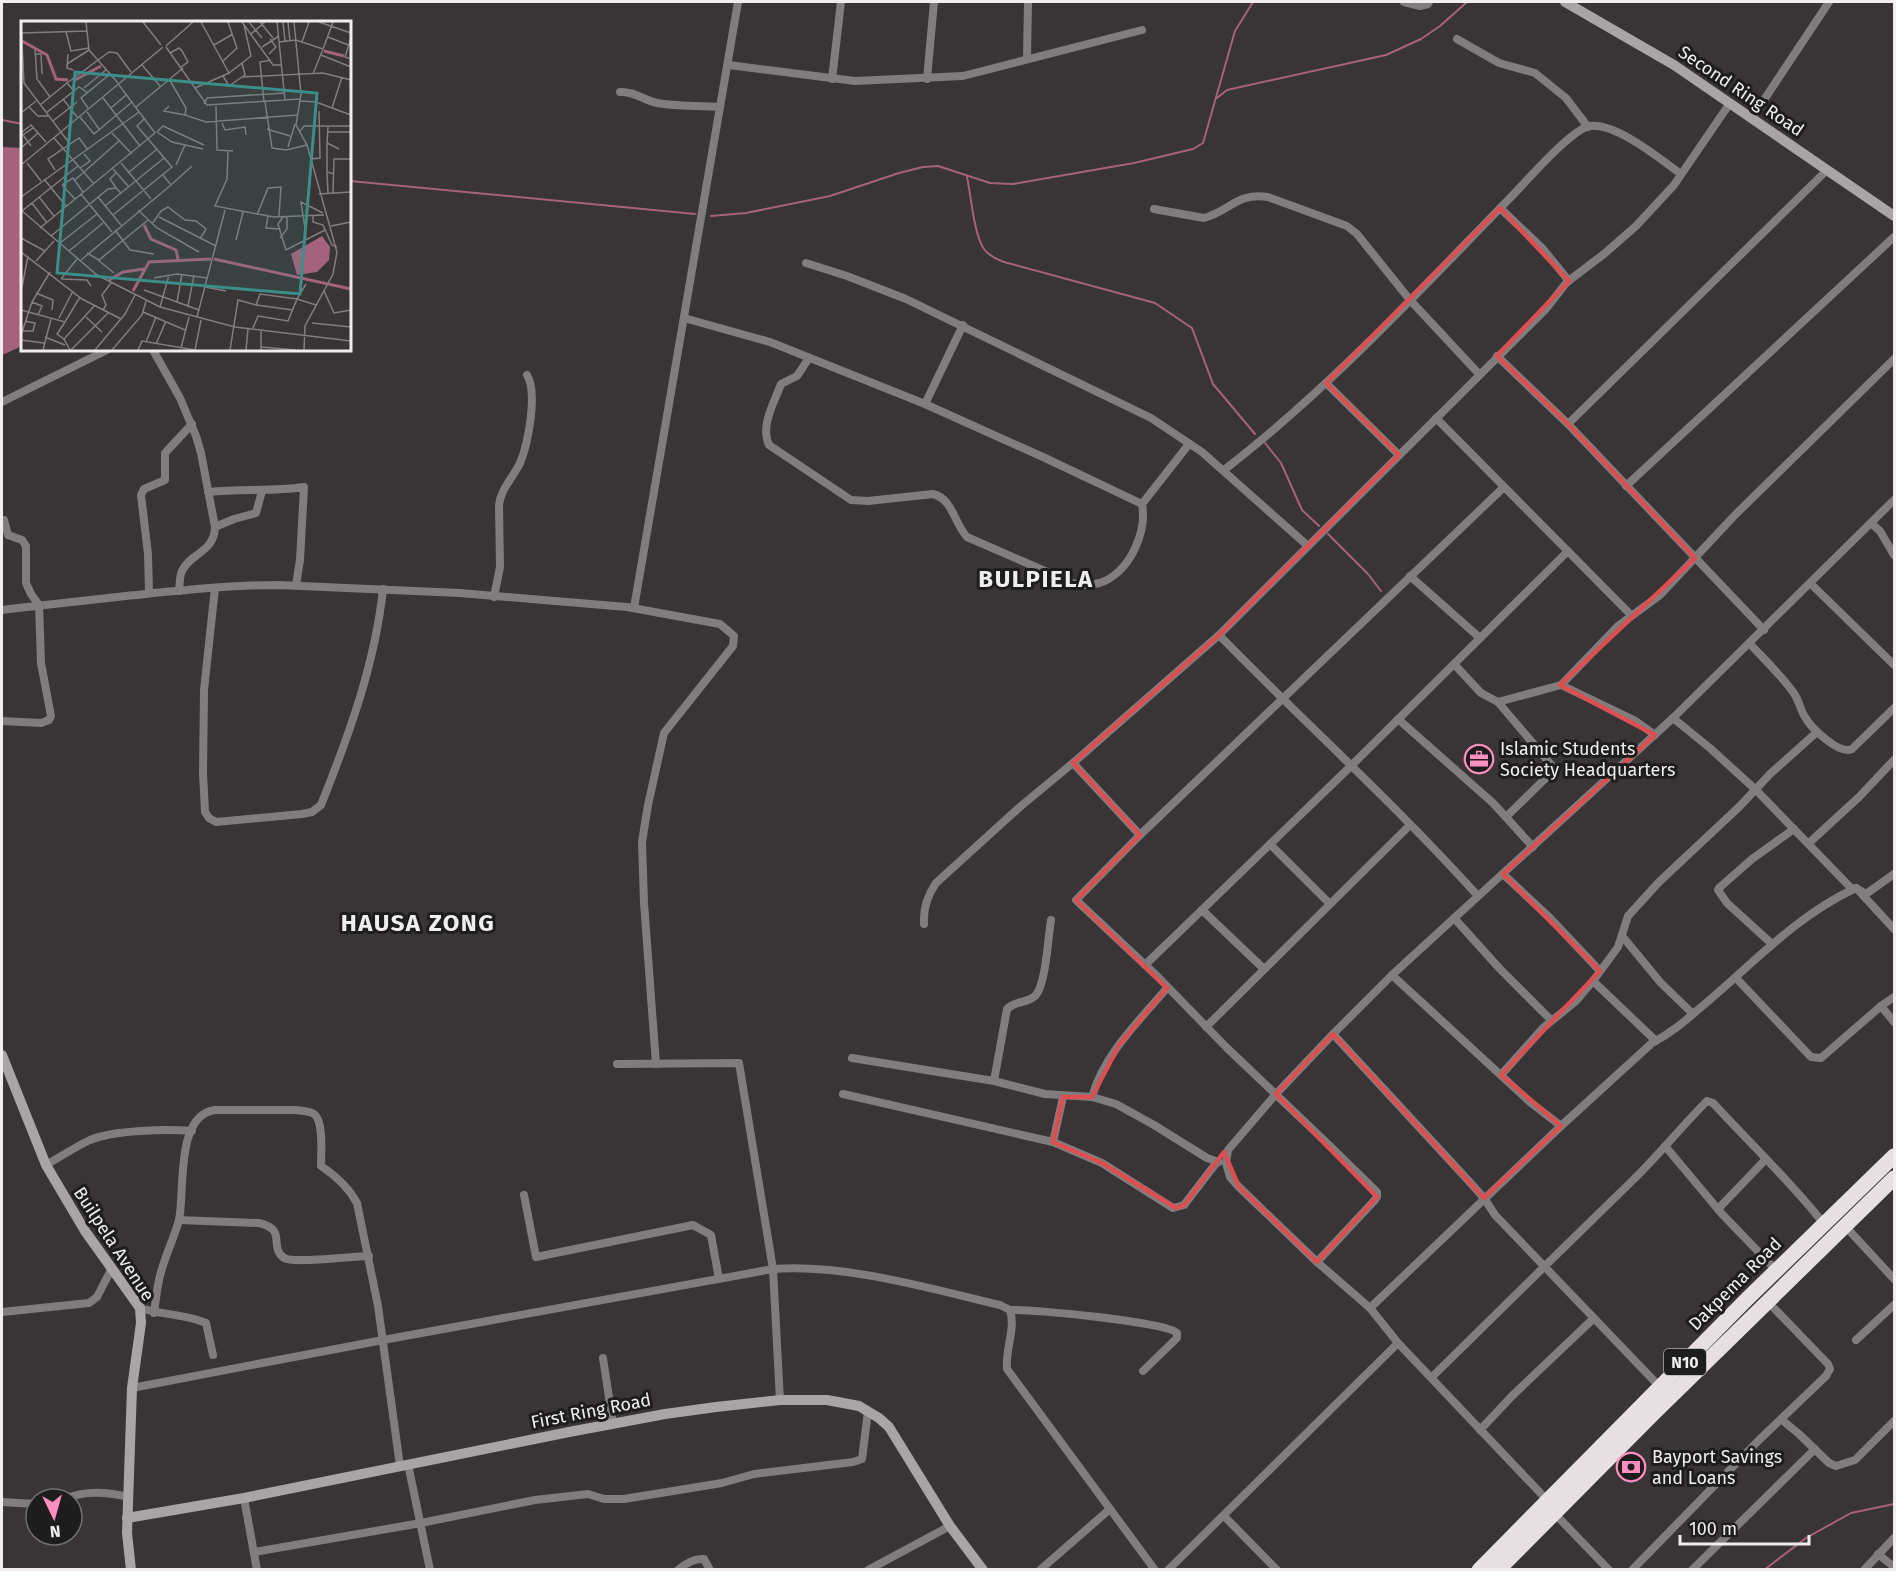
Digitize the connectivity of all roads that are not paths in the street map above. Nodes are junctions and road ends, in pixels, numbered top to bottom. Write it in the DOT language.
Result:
graph roads {
  1 [pos="738,2"];
  2 [pos="841,2"];
  3 [pos="934,2"];
  4 [pos="1028,2"];
  5 [pos="1404,2"];
  6 [pos="1429,2"];
  7 [pos="1565,2"];
  8 [pos="1829,2"];
  9 [pos="1142,30"];
  10 [pos="1457,39"];
  11 [pos="1027,58"];
  12 [pos="728,65"];
  13 [pos="927,79"];
  14 [pos="832,80"];
  15 [pos="620,92"];
  16 [pos="1730,103"];
  17 [pos="720,106"];
  18 [pos="1752,118"];
  19 [pos="1588,127"];
  20 [pos="1827,170"];
  21 [pos="1681,174"];
  22 [pos="1500,208"];
  23 [pos="1154,209"];
  24 [pos="1894,216"];
  25 [pos="1894,237"];
  26 [pos="806,263"];
  27 [pos="1569,281"];
  28 [pos="1410,300"];
  29 [pos="684,318"];
  30 [pos="963,326"];
  31 [pos="105,351"];
  32 [pos="154,351"];
  33 [pos="1497,356"];
  34 [pos="809,358"];
  35 [pos="1894,359"];
  36 [pos="1479,374"];
  37 [pos="527,375"];
  38 [pos="1326,383"];
  39 [pos="2,402"];
  40 [pos="926,404"];
  41 [pos="1436,418"];
  42 [pos="192,424"];
  43 [pos="1568,424"];
  44 [pos="1189,444"];
  45 [pos="1399,454"];
  46 [pos="1224,470"];
  47 [pos="1626,486"];
  48 [pos="1503,488"];
  49 [pos="262,491"];
  50 [pos="208,492"];
  51 [pos="1894,501"];
  52 [pos="1142,504"];
  53 [pos="4,520"];
  54 [pos="1872,524"];
  55 [pos="215,527"];
  56 [pos="1308,546"];
  57 [pos="1568,551"];
  58 [pos="1894,555"];
  59 [pos="1695,558"];
  60 [pos="1410,576"];
  61 [pos="1811,584"];
  62 [pos="296,585"];
  63 [pos="215,588"];
  64 [pos="383,589"];
  65 [pos="179,591"];
  66 [pos="149,593"];
  67 [pos="494,597"];
  68 [pos="39,605"];
  69 [pos="634,608"];
  70 [pos="2,610"];
  71 [pos="1631,615"];
  72 [pos="1764,630"];
  73 [pos="1218,635"];
  74 [pos="1480,638"];
  75 [pos="1750,644"];
  76 [pos="1454,664"];
  77 [pos="1894,664"];
  78 [pos="1561,685"];
  79 [pos="1282,699"];
  80 [pos="1498,702"];
  81 [pos="1894,708"];
  82 [pos="1674,718"];
  83 [pos="1398,719"];
  84 [pos="2,721"];
  85 [pos="1817,732"];
  86 [pos="1655,735"];
  87 [pos="1894,760"];
  88 [pos="1073,763"];
  89 [pos="1352,765"];
  90 [pos="1756,790"];
  91 [pos="1506,817"];
  92 [pos="1410,825"];
  93 [pos="1794,829"];
  94 [pos="1140,835"];
  95 [pos="1809,843"];
  96 [pos="1270,844"];
  97 [pos="1533,847"];
  98 [pos="1503,874"];
  99 [pos="1894,874"];
  100 [pos="1856,888"];
  101 [pos="1478,896"];
  102 [pos="1330,904"];
  103 [pos="1202,910"];
  104 [pos="1454,918"];
  105 [pos="1051,920"];
  106 [pos="924,924"];
  107 [pos="1894,929"];
  108 [pos="1623,937"];
  109 [pos="1772,944"];
  110 [pos="1145,965"];
  111 [pos="1264,969"];
  112 [pos="1600,971"];
  113 [pos="1392,975"];
  114 [pos="1737,978"];
  115 [pos="1593,981"];
  116 [pos="1167,988"];
  117 [pos="1894,997"];
  118 [pos="1881,1006"];
  119 [pos="1693,1014"];
  120 [pos="1551,1020"];
  121 [pos="1894,1022"];
  122 [pos="1206,1028"];
  123 [pos="1333,1034"];
  124 [pos="1656,1041"];
  125 [pos="2,1058"];
  126 [pos="852,1058"];
  127 [pos="617,1064"];
  128 [pos="656,1064"];
  129 [pos="1501,1075"];
  130 [pos="994,1082"];
  131 [pos="843,1094"];
  132 [pos="1275,1094"];
  133 [pos="1063,1097"];
  134 [pos="1092,1097"];
  135 [pos="1562,1126"];
  136 [pos="192,1131"];
  137 [pos="1053,1142"];
  138 [pos="1665,1146"];
  139 [pos="1894,1156"];
  140 [pos="1766,1159"];
  141 [pos="1216,1162"];
  142 [pos="1226,1162"];
  143 [pos="46,1165"];
  144 [pos="1894,1178"];
  145 [pos="524,1195"];
  146 [pos="1484,1198"];
  147 [pos="1718,1209"];
  148 [pos="179,1220"];
  149 [pos="1824,1224"];
  150 [pos="1845,1226"];
  151 [pos="369,1256"];
  152 [pos="1317,1262"];
  153 [pos="1544,1267"];
  154 [pos="112,1268"];
  155 [pos="773,1269"];
  156 [pos="1776,1270"];
  157 [pos="719,1279"];
  158 [pos="1894,1279"];
  159 [pos="1767,1301"];
  160 [pos="1894,1305"];
  161 [pos="140,1308"];
  162 [pos="1370,1308"];
  163 [pos="1010,1310"];
  164 [pos="2,1312"];
  165 [pos="154,1313"];
  166 [pos="1593,1319"];
  167 [pos="383,1340"];
  168 [pos="1856,1340"];
  169 [pos="1398,1343"];
  170 [pos="213,1355"];
  171 [pos="603,1358"];
  172 [pos="1143,1371"];
  173 [pos="1432,1377"];
  174 [pos="1660,1387"];
  175 [pos="132,1388"];
  176 [pos="780,1400"];
  177 [pos="868,1411"];
  178 [pos="1782,1420"];
  179 [pos="613,1424"];
  180 [pos="1893,1425"];
  181 [pos="1480,1430"];
  182 [pos="1815,1449"];
  183 [pos="404,1465"];
  184 [pos="84,1493"];
  185 [pos="129,1497"];
  186 [pos="244,1498"];
  187 [pos="2,1502"];
  188 [pos="24,1503"];
  189 [pos="1551,1507"];
  190 [pos="1110,1509"];
  191 [pos="1224,1516"];
  192 [pos="127,1518"];
  193 [pos="421,1523"];
  194 [pos="950,1526"];
  195 [pos="1894,1538"];
  196 [pos="254,1552"];
  197 [pos="1878,1554"];
  198 [pos="1894,1567"];
  199 [pos="132,1569"];
  200 [pos="257,1569"];
  201 [pos="430,1569"];
  202 [pos="678,1569"];
  203 [pos="710,1569"];
  204 [pos="868,1569"];
  205 [pos="983,1569"];
  206 [pos="1040,1569"];
  207 [pos="1155,1569"];
  208 [pos="1168,1569"];
  209 [pos="1277,1569"];
  210 [pos="1479,1569"];
  211 [pos="1498,1569"];
  212 [pos="1609,1569"];
  213 [pos="1632,1569"];
  214 [pos="1692,1569"];
  215 [pos="1864,1569"];
  1 -- 12 [label="street"];
  2 -- 14 [label="street"];
  3 -- 13 [label="street"];
  4 -- 11 [label="street"];
  5 -- 6 [label="street"];
  7 -- 16 [label="street, Second Ring Road"];
  8 -- 18 [label="street"];
  9 -- 11 [label="street"];
  10 -- 19 [label="street"];
  11 -- 13 [label="street"];
  12 -- 14 [label="street"];
  12 -- 17 [label="street"];
  13 -- 14 [label="street"];
  15 -- 17 [label="street"];
  16 -- 18 [label="street, Second Ring Road"];
  16 -- 21 [label="street"];
  17 -- 29 [label="street"];
  18 -- 20 [label="street, Second Ring Road"];
  19 -- 21 [label="street"];
  19 -- 22 [label="street"];
  20 -- 24 [label="street, Second Ring Road"];
  20 -- 43 [label="street"];
  21 -- 27 [label="street"];
  22 -- 27 [label="street"];
  22 -- 28 [label="street"];
  23 -- 28 [label="street"];
  25 -- 47 [label="street"];
  26 -- 30 [label="street"];
  27 -- 33 [label="street"];
  28 -- 36 [label="street"];
  28 -- 38 [label="street"];
  29 -- 34 [label="street"];
  29 -- 69 [label="street"];
  30 -- 40 [label="street"];
  30 -- 44 [label="street"];
  31 -- 39 [label="street"];
  32 -- 42 [label="street"];
  33 -- 36 [label="street"];
  33 -- 43 [label="street"];
  34 -- 40 [label="street"];
  34 -- 52 [label="street"];
  35 -- 59 [label="street"];
  36 -- 41 [label="street"];
  37 -- 67 [label="street"];
  38 -- 45 [label="street"];
  38 -- 46 [label="street"];
  40 -- 52 [label="street"];
  41 -- 45 [label="street"];
  41 -- 48 [label="street"];
  42 -- 50 [label="street"];
  42 -- 66 [label="street"];
  43 -- 47 [label="street"];
  44 -- 46 [label="street"];
  44 -- 52 [label="street"];
  45 -- 56 [label="street"];
  46 -- 56 [label="street"];
  47 -- 59 [label="street"];
  48 -- 57 [label="street"];
  48 -- 60 [label="street"];
  49 -- 50 [label="street"];
  49 -- 55 [label="street"];
  49 -- 62 [label="street"];
  50 -- 55 [label="street"];
  51 -- 54 [label="street"];
  53 -- 68 [label="street"];
  54 -- 58 [label="street"];
  54 -- 61 [label="street"];
  55 -- 65 [label="street"];
  56 -- 73 [label="street"];
  57 -- 71 [label="street"];
  57 -- 74 [label="street"];
  59 -- 71 [label="street"];
  59 -- 72 [label="street"];
  60 -- 74 [label="street"];
  60 -- 79 [label="street"];
  61 -- 72 [label="street"];
  61 -- 77 [label="street"];
  62 -- 63 [label="street"];
  62 -- 64 [label="street"];
  63 -- 64 [label="street"];
  63 -- 65 [label="street"];
  64 -- 67 [label="street"];
  65 -- 66 [label="street"];
  66 -- 68 [label="street"];
  67 -- 69 [label="street"];
  68 -- 70 [label="street"];
  68 -- 84 [label="street"];
  69 -- 128 [label="street"];
  71 -- 78 [label="street"];
  72 -- 75 [label="street"];
  73 -- 79 [label="street"];
  73 -- 88 [label="street"];
  74 -- 76 [label="street"];
  75 -- 82 [label="street"];
  75 -- 85 [label="street"];
  76 -- 80 [label="street"];
  76 -- 83 [label="street"];
  78 -- 80 [label="street"];
  78 -- 86 [label="street"];
  79 -- 89 [label="street"];
  79 -- 94 [label="street"];
  80 -- 91 [label="street"];
  81 -- 85 [label="street"];
  82 -- 86 [label="street"];
  82 -- 90 [label="street"];
  83 -- 89 [label="street"];
  83 -- 91 [label="street"];
  85 -- 90 [label="street"];
  86 -- 97 [label="street"];
  87 -- 95 [label="street"];
  88 -- 94 [label="street"];
  88 -- 106 [label="street"];
  89 -- 92 [label="street"];
  89 -- 96 [label="street"];
  90 -- 93 [label="street"];
  90 -- 108 [label="street"];
  91 -- 97 [label="street"];
  92 -- 101 [label="street"];
  92 -- 102 [label="street"];
  93 -- 95 [label="street"];
  93 -- 109 [label="street"];
  94 -- 110 [label="street"];
  95 -- 100 [label="street"];
  96 -- 102 [label="street"];
  96 -- 103 [label="street"];
  97 -- 98 [label="street"];
  98 -- 101 [label="street"];
  98 -- 112 [label="street"];
  99 -- 100 [label="street"];
  100 -- 107 [label="street"];
  100 -- 109 [label="street"];
  101 -- 104 [label="street"];
  102 -- 111 [label="street"];
  103 -- 110 [label="street"];
  103 -- 111 [label="street"];
  104 -- 113 [label="street"];
  104 -- 120 [label="street"];
  105 -- 130 [label="street"];
  108 -- 112 [label="street"];
  108 -- 119 [label="street"];
  109 -- 114 [label="street"];
  110 -- 116 [label="street"];
  111 -- 122 [label="street"];
  112 -- 115 [label="street"];
  113 -- 123 [label="street"];
  113 -- 129 [label="street"];
  114 -- 118 [label="street"];
  114 -- 119 [label="street"];
  115 -- 120 [label="street"];
  115 -- 124 [label="street"];
  116 -- 122 [label="street"];
  116 -- 134 [label="street"];
  117 -- 118 [label="street"];
  118 -- 121 [label="street"];
  119 -- 124 [label="street"];
  120 -- 129 [label="street"];
  122 -- 132 [label="street"];
  123 -- 132 [label="street"];
  123 -- 146 [label="street"];
  124 -- 135 [label="street"];
  125 -- 143 [label="street, Builpela Avenue"];
  126 -- 130 [label="street"];
  127 -- 128 [label="street"];
  128 -- 155 [label="street"];
  129 -- 135 [label="street"];
  130 -- 133 [label="street"];
  131 -- 137 [label="street"];
  132 -- 142 [label="street"];
  132 -- 152 [label="street"];
  133 -- 134 [label="street"];
  133 -- 137 [label="street"];
  134 -- 141 [label="street"];
  135 -- 146 [label="street"];
  136 -- 143 [label="street"];
  136 -- 148 [label="street"];
  136 -- 151 [label="street"];
  137 -- 141 [label="street"];
  138 -- 140 [label="street"];
  138 -- 147 [label="street"];
  138 -- 153 [label="street"];
  139 -- 149 [label="highway, Dakpema Road / N10"];
  140 -- 147 [label="street"];
  140 -- 149 [label="street"];
  141 -- 142 [label="street"];
  142 -- 152 [label="street"];
  143 -- 154 [label="street, Builpela Avenue"];
  144 -- 150 [label="highway, Dakpema Road / N10"];
  145 -- 157 [label="street"];
  146 -- 153 [label="street"];
  146 -- 162 [label="street"];
  147 -- 156 [label="street"];
  148 -- 151 [label="street"];
  148 -- 165 [label="street"];
  149 -- 156 [label="highway, Dakpema Road / N10"];
  150 -- 158 [label="street"];
  150 -- 159 [label="highway, Dakpema Road / N10"];
  151 -- 167 [label="street"];
  152 -- 162 [label="street"];
  153 -- 166 [label="street"];
  153 -- 173 [label="street"];
  154 -- 161 [label="street, Builpela Avenue"];
  154 -- 164 [label="street"];
  155 -- 157 [label="street"];
  155 -- 163 [label="street"];
  155 -- 176 [label="street"];
  156 -- 174 [label="highway, Dakpema Road / N10"];
  157 -- 167 [label="street"];
  159 -- 178 [label="street"];
  159 -- 189 [label="highway, Dakpema Road / N10"];
  160 -- 168 [label="street"];
  161 -- 165 [label="street"];
  161 -- 175 [label="street, Builpela Avenue"];
  162 -- 169 [label="street"];
  163 -- 172 [label="street"];
  163 -- 190 [label="street"];
  165 -- 170 [label="street"];
  166 -- 174 [label="street"];
  166 -- 181 [label="street"];
  167 -- 175 [label="street"];
  167 -- 183 [label="street"];
  169 -- 173 [label="street"];
  169 -- 191 [label="street"];
  171 -- 179 [label="street"];
  173 -- 181 [label="street"];
  174 -- 189 [label="highway, Dakpema Road / N10"];
  175 -- 185 [label="street, Builpela Avenue"];
  176 -- 177 [label="street, First Ring Road"];
  176 -- 179 [label="street, First Ring Road"];
  177 -- 193 [label="street"];
  177 -- 194 [label="street, First Ring Road"];
  178 -- 182 [label="street"];
  178 -- 213 [label="street"];
  179 -- 183 [label="street, First Ring Road"];
  180 -- 182 [label="street"];
  181 -- 189 [label="street"];
  182 -- 214 [label="street"];
  183 -- 186 [label="street, First Ring Road"];
  183 -- 193 [label="street"];
  184 -- 185 [label="street"];
  185 -- 192 [label="street, Builpela Avenue"];
  186 -- 192 [label="street, First Ring Road"];
  186 -- 196 [label="street"];
  187 -- 188 [label="street"];
  189 -- 210 [label="highway, Dakpema Road / N10"];
  189 -- 211 [label="highway, Dakpema Road / N10"];
  189 -- 212 [label="street"];
  190 -- 206 [label="street"];
  190 -- 207 [label="street"];
  191 -- 208 [label="street"];
  191 -- 209 [label="street"];
  192 -- 199 [label="street, Builpela Avenue"];
  193 -- 196 [label="street"];
  193 -- 201 [label="street"];
  194 -- 204 [label="street"];
  194 -- 205 [label="street, First Ring Road"];
  195 -- 197 [label="street"];
  196 -- 200 [label="street"];
  197 -- 198 [label="street"];
  197 -- 215 [label="street"];
  202 -- 203 [label="street"];
}
